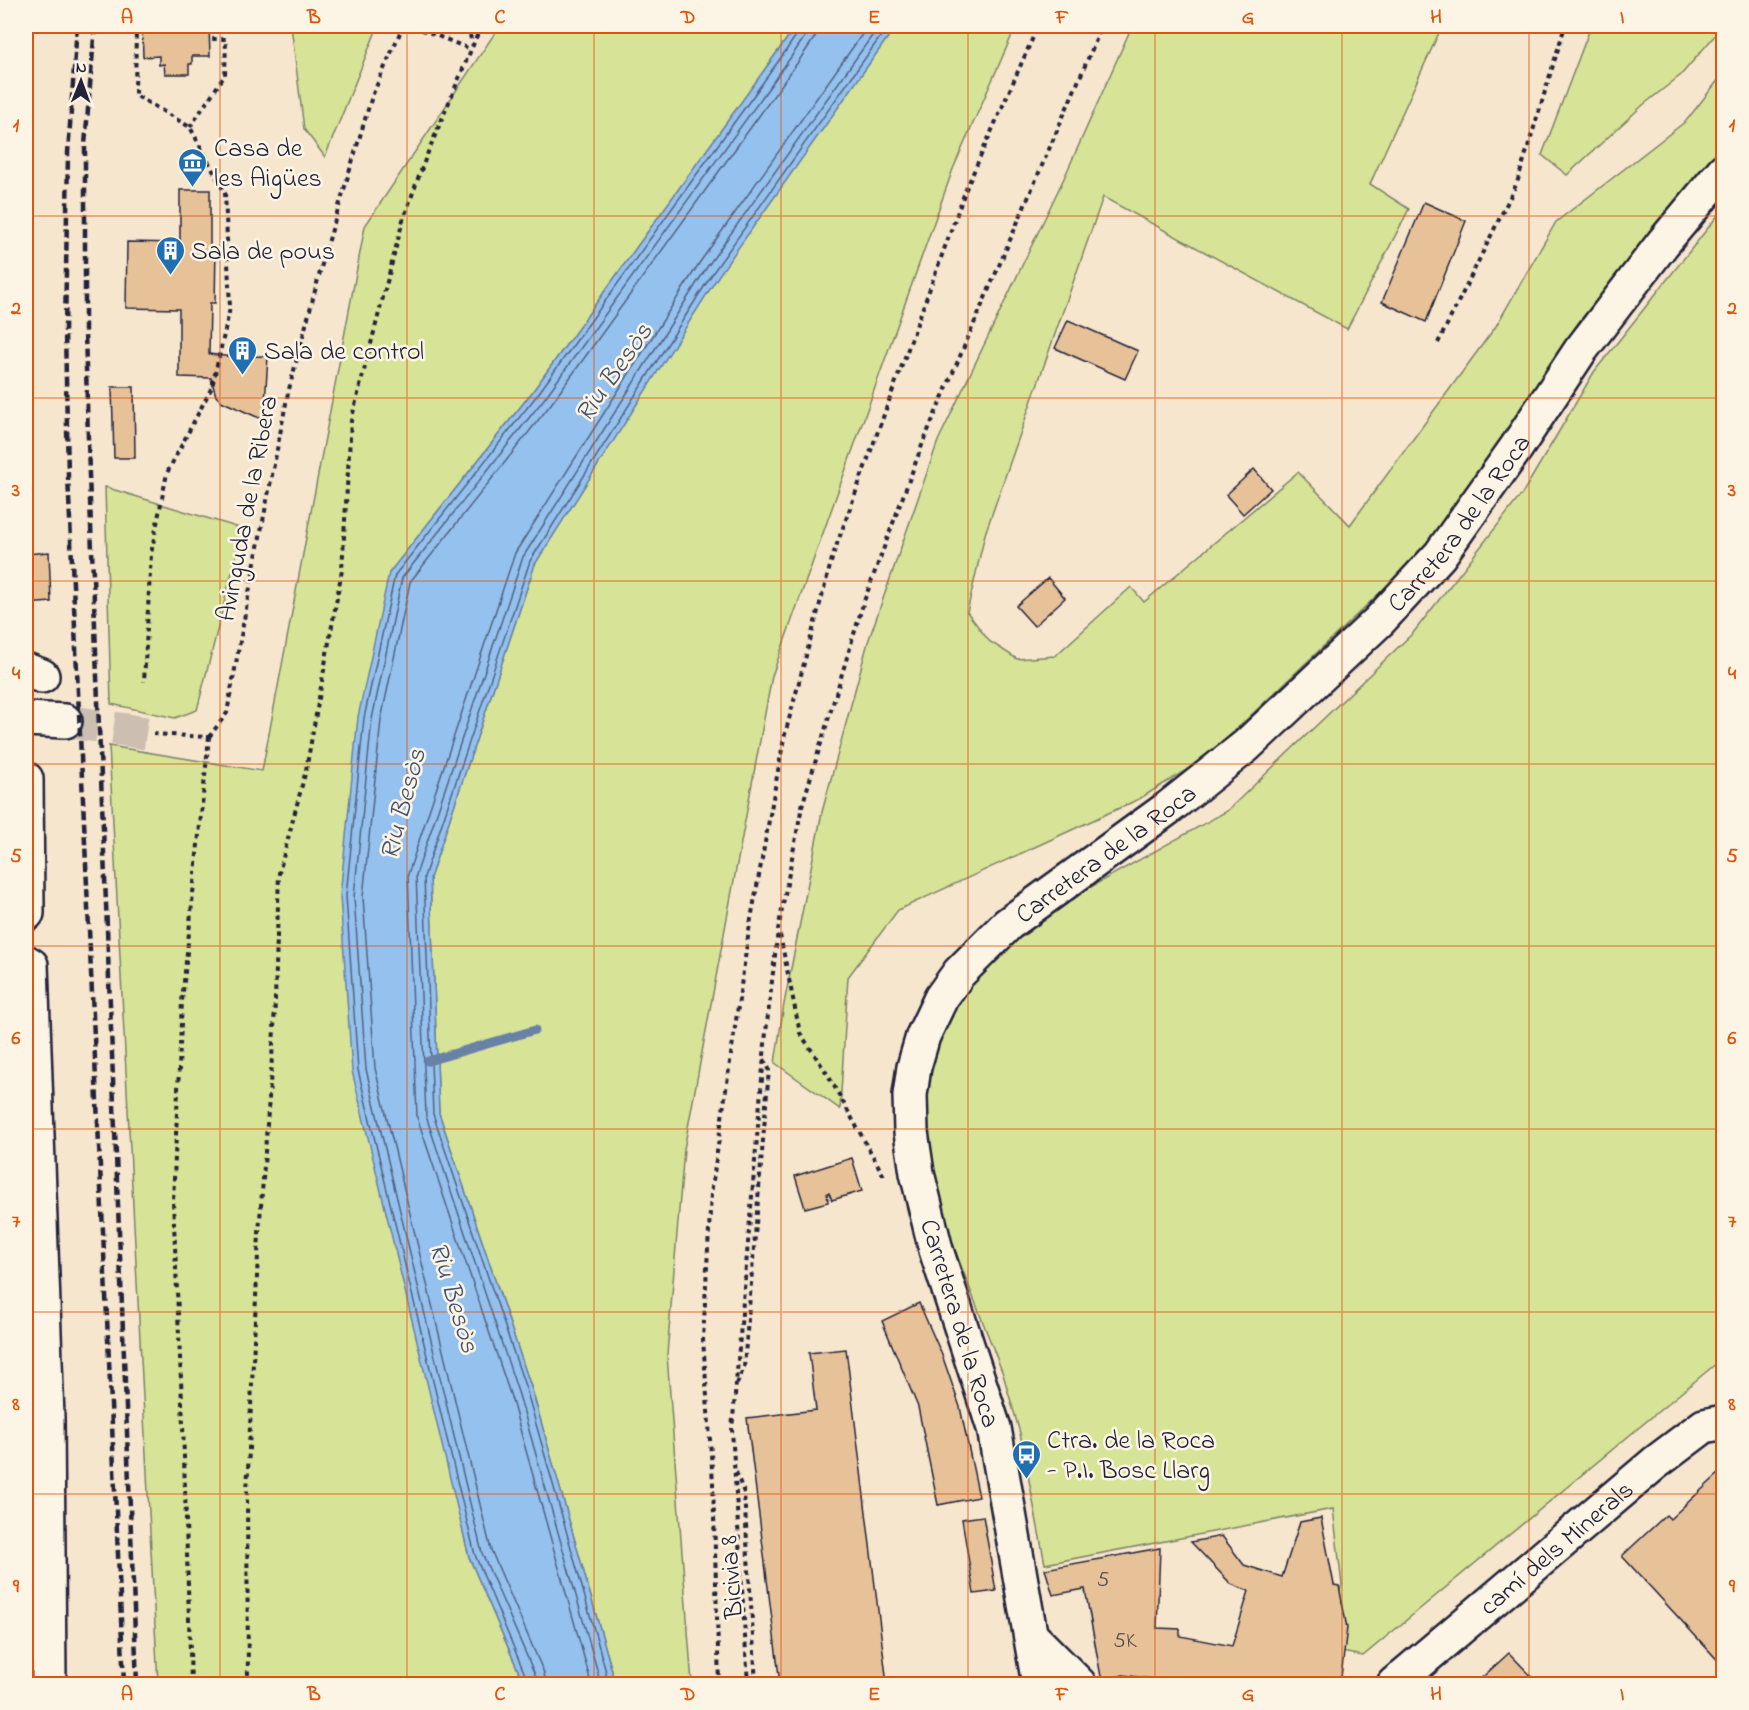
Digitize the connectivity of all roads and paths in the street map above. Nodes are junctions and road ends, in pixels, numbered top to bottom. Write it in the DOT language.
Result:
graph roads {
  1 [pos="136,26"];
  2 [pos="403,26"];
  3 [pos="413,26"];
  4 [pos="468,26"];
  5 [pos="481,26"];
  6 [pos="1038,26"];
  7 [pos="1102,26"];
  8 [pos="1565,26"];
  9 [pos="210,39"];
  10 [pos="471,47"];
  11 [pos="190,128"];
  12 [pos="1724,170"];
  13 [pos="1438,343"];
  14 [pos="144,682"];
  15 [pos="26,719"];
  16 [pos="65,721"];
  17 [pos="153,734"];
  18 [pos="209,737"];
  19 [pos="26,778"];
  20 [pos="26,914"];
  21 [pos="778,930"];
  22 [pos="26,962"];
  23 [pos="764,1057"];
  24 [pos="889,1188"];
  25 [pos="735,1387"];
  26 [pos="36,1418"];
  27 [pos="1724,1422"];
  28 [pos="735,1469"];
  29 [pos="1031,1636"];
  30 [pos="49,1684"];
  31 [pos="192,1684"];
  32 [pos="248,1684"];
  33 [pos="719,1684"];
  34 [pos="748,1684"];
  35 [pos="756,1684"];
  36 [pos="1039,1684"];
  37 [pos="1079,1684"];
  38 [pos="1394,1684"];
  1 -- 11 [label="path"];
  2 -- 18 [label="path, Avinguda de la Ribera"];
  3 -- 10 [label="path"];
  4 -- 10 [label="path"];
  5 -- 10 [label="path"];
  6 -- 33 [label="path"];
  7 -- 21 [label="path"];
  8 -- 13 [label="path"];
  9 -- 11 [label="path"];
  10 -- 32 [label="path"];
  11 -- 14 [label="path"];
  12 -- 29 [label="street, Carretera de la Roca"];
  15 -- 16 [label="street"];
  17 -- 18 [label="path"];
  18 -- 31 [label="path"];
  19 -- 20 [label="street"];
  21 -- 23 [label="path"];
  21 -- 24 [label="path"];
  22 -- 26 [label="street"];
  23 -- 25 [label="path"];
  23 -- 25 [label="path"];
  25 -- 28 [label="path"];
  26 -- 30 [label="street"];
  27 -- 38 [label="street, camí dels Minerals"];
  28 -- 34 [label="path"];
  28 -- 35 [label="path, Bicivia 8"];
  29 -- 36 [label="street, Carretera de la Roca"];
  29 -- 37 [label="street"];
}
